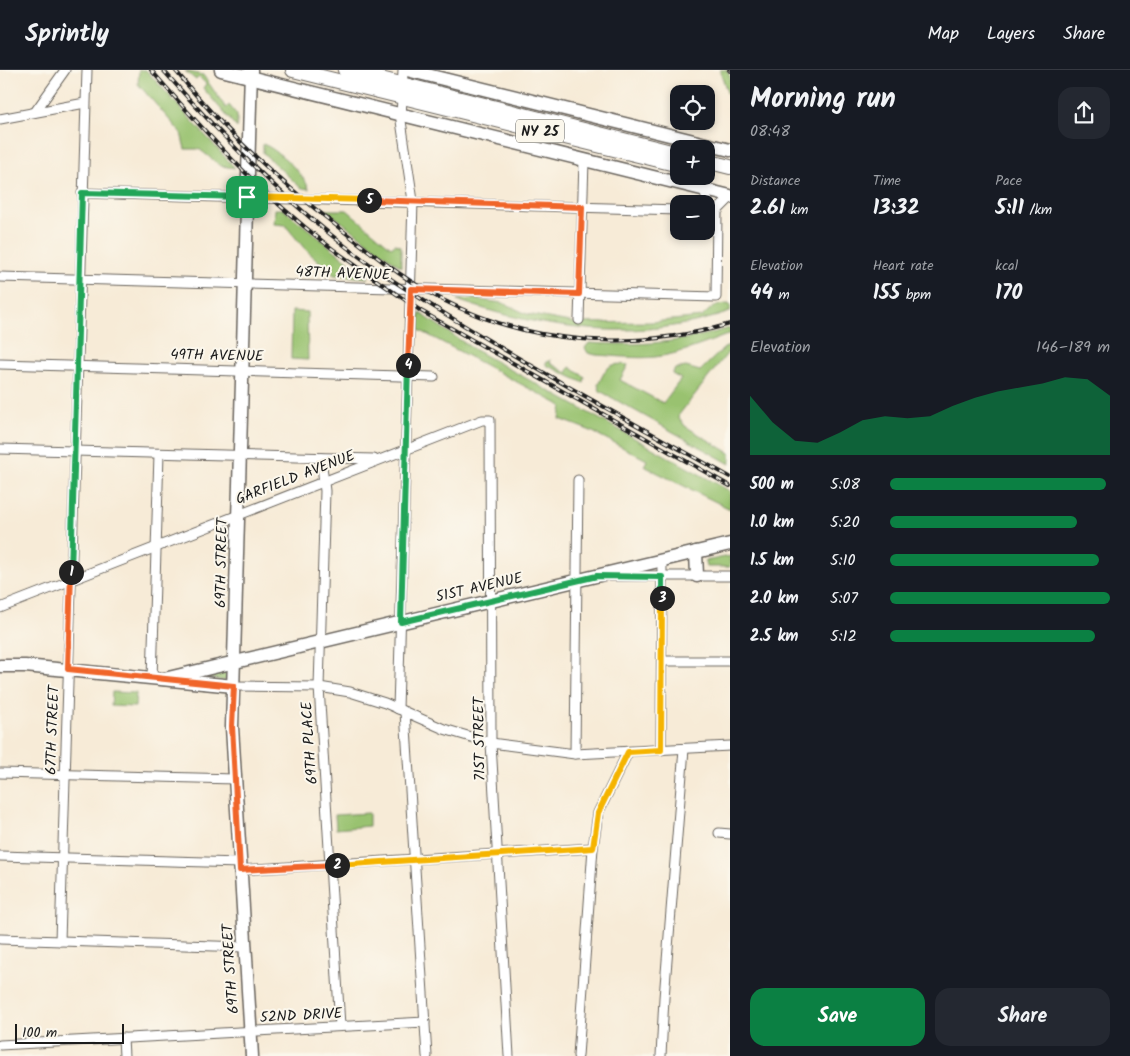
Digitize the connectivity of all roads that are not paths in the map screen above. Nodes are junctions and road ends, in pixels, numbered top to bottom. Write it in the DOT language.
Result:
graph roads {
  1 [pos="65,70"];
  2 [pos="87,70"];
  3 [pos="221,70"];
  4 [pos="293,70"];
  5 [pos="345,70"];
  6 [pos="407,70"];
  7 [pos="251,74"];
  8 [pos="402,84"];
  9 [pos="84,103"];
  10 [pos="35,112"];
  11 [pos="401,114"];
  12 [pos="0,119"];
  13 [pos="730,150"];
  14 [pos="670,152"];
  15 [pos="584,161"];
  16 [pos="670,162"];
  17 [pos="715,163"];
  18 [pos="730,167"];
  19 [pos="715,173"];
  20 [pos="730,177"];
  21 [pos="704,190"];
  22 [pos="82,193"];
  23 [pos="706,195"];
  24 [pos="247,197"];
  25 [pos="730,198"];
  26 [pos="413,201"];
  27 [pos="582,207"];
  28 [pos="715,208"];
  29 [pos="670,210"];
  30 [pos="713,240"];
  31 [pos="0,277"];
  32 [pos="80,279"];
  33 [pos="245,284"];
  34 [pos="411,289"];
  35 [pos="579,294"];
  36 [pos="578,320"];
  37 [pos="0,364"];
  38 [pos="77,366"];
  39 [pos="243,370"];
  40 [pos="408,374"];
  41 [pos="434,377"];
  42 [pos="490,420"];
  43 [pos="0,449"];
  44 [pos="405,449"];
  45 [pos="74,452"];
  46 [pos="159,454"];
  47 [pos="240,457"];
  48 [pos="321,458"];
  49 [pos="380,459"];
  50 [pos="324,480"];
  51 [pos="578,480"];
  52 [pos="238,514"];
  53 [pos="730,544"];
  54 [pos="156,546"];
  55 [pos="696,552"];
  56 [pos="662,560"];
  57 [pos="597,576"];
  58 [pos="697,576"];
  59 [pos="730,576"];
  60 [pos="662,577"];
  61 [pos="576,580"];
  62 [pos="71,581"];
  63 [pos="492,600"];
  64 [pos="0,608"];
  65 [pos="401,622"];
  66 [pos="320,641"];
  67 [pos="235,661"];
  68 [pos="662,661"];
  69 [pos="730,661"];
  70 [pos="0,666"];
  71 [pos="68,669"];
  72 [pos="158,679"];
  73 [pos="234,686"];
  74 [pos="319,688"];
  75 [pos="402,711"];
  76 [pos="491,743"];
  77 [pos="730,746"];
  78 [pos="684,749"];
  79 [pos="661,750"];
  80 [pos="628,752"];
  81 [pos="575,754"];
  82 [pos="0,773"];
  83 [pos="65,774"];
  84 [pos="235,779"];
  85 [pos="719,833"];
  86 [pos="730,834"];
  87 [pos="593,848"];
  88 [pos="497,854"];
  89 [pos="0,856"];
  90 [pos="62,858"];
  91 [pos="415,859"];
  92 [pos="330,865"];
  93 [pos="240,867"];
  94 [pos="0,939"];
  95 [pos="60,941"];
  96 [pos="245,947"];
  97 [pos="425,1022"];
  98 [pos="340,1026"];
  99 [pos="250,1031"];
  100 [pos="123,1038"];
  101 [pos="0,1045"];
  102 [pos="124,1056"];
  103 [pos="252,1056"];
  104 [pos="427,1056"];
  105 [pos="510,1056"];
  106 [pos="578,1056"];
  107 [pos="662,1056"];
  1 -- 10 [label="street"];
  2 -- 9 [label="street, 67TH STREET"];
  3 -- 7 [label="street"];
  4 -- 8 [label="main road, NY 25"];
  5 -- 8 [label="main road, NY 25"];
  6 -- 13 [label="street"];
  7 -- 11 [label="street"];
  7 -- 24 [label="street, 69TH STREET"];
  8 -- 11 [label="street"];
  8 -- 14 [label="main road, NY 25"];
  8 -- 16 [label="main road, NY 25"];
  9 -- 10 [label="street"];
  9 -- 22 [label="street, 67TH STREET"];
  10 -- 12 [label="street"];
  11 -- 15 [label="street"];
  11 -- 26 [label="street"];
  15 -- 21 [label="street"];
  15 -- 27 [label="street"];
  17 -- 18 [label="main road"];
  19 -- 20 [label="main road"];
  21 -- 23 [label="street"];
  21 -- 25 [label="street"];
  22 -- 24 [label="street"];
  22 -- 32 [label="street, 67TH STREET"];
  24 -- 26 [label="street"];
  24 -- 33 [label="street, 69TH STREET"];
  25 -- 28 [label="street"];
  26 -- 27 [label="street"];
  26 -- 34 [label="street"];
  27 -- 29 [label="street"];
  27 -- 35 [label="street"];
  30 -- 35 [label="street, 48TH AVENUE"];
  31 -- 32 [label="street, 48TH AVENUE"];
  32 -- 33 [label="street, 48TH AVENUE"];
  32 -- 38 [label="street, 67TH STREET"];
  33 -- 34 [label="street, 48TH AVENUE"];
  33 -- 39 [label="street, 69TH STREET"];
  34 -- 35 [label="street, 48TH AVENUE"];
  34 -- 40 [label="street"];
  35 -- 36 [label="street"];
  37 -- 38 [label="street, 49TH AVENUE"];
  38 -- 39 [label="street, 49TH AVENUE"];
  38 -- 45 [label="street, 67TH STREET"];
  39 -- 40 [label="street, 49TH AVENUE"];
  39 -- 47 [label="street, 69TH STREET"];
  40 -- 41 [label="street, 49TH AVENUE"];
  40 -- 44 [label="street"];
  42 -- 44 [label="street, GARFIELD AVENUE"];
  42 -- 63 [label="street, 71ST STREET"];
  43 -- 45 [label="street"];
  44 -- 49 [label="street, GARFIELD AVENUE"];
  44 -- 65 [label="street"];
  45 -- 46 [label="street"];
  45 -- 62 [label="street, 67TH STREET"];
  46 -- 47 [label="street"];
  46 -- 54 [label="street"];
  47 -- 48 [label="street"];
  47 -- 52 [label="street, 69TH STREET"];
  48 -- 49 [label="street"];
  48 -- 50 [label="street, 69TH PLACE"];
  49 -- 50 [label="street, GARFIELD AVENUE"];
  50 -- 52 [label="street, GARFIELD AVENUE"];
  50 -- 66 [label="street, 69TH PLACE"];
  51 -- 61 [label="street"];
  52 -- 54 [label="street, GARFIELD AVENUE"];
  52 -- 67 [label="street, 69TH STREET"];
  53 -- 55 [label="street, 51ST AVENUE"];
  54 -- 62 [label="street, GARFIELD AVENUE"];
  54 -- 72 [label="street"];
  55 -- 56 [label="street, 51ST AVENUE"];
  55 -- 58 [label="street"];
  56 -- 57 [label="street, 51ST AVENUE"];
  56 -- 60 [label="street"];
  57 -- 60 [label="street"];
  57 -- 61 [label="street, 51ST AVENUE"];
  58 -- 59 [label="street"];
  58 -- 60 [label="street"];
  60 -- 68 [label="street"];
  61 -- 63 [label="street, 51ST AVENUE"];
  61 -- 81 [label="street"];
  62 -- 64 [label="street, GARFIELD AVENUE"];
  62 -- 71 [label="street, 67TH STREET"];
  63 -- 65 [label="street, 51ST AVENUE"];
  63 -- 76 [label="street, 71ST STREET"];
  65 -- 66 [label="street, 51ST AVENUE"];
  65 -- 75 [label="street"];
  66 -- 67 [label="street, 51ST AVENUE"];
  66 -- 74 [label="street, 69TH PLACE"];
  67 -- 72 [label="street, 51ST AVENUE"];
  67 -- 73 [label="street, 69TH STREET"];
  68 -- 69 [label="street"];
  68 -- 79 [label="street"];
  70 -- 71 [label="street"];
  71 -- 72 [label="street"];
  71 -- 83 [label="street, 67TH STREET"];
  72 -- 73 [label="street"];
  73 -- 74 [label="street"];
  73 -- 84 [label="street, 69TH STREET"];
  74 -- 75 [label="street"];
  74 -- 92 [label="street, 69TH PLACE"];
  75 -- 76 [label="street"];
  75 -- 91 [label="street"];
  76 -- 81 [label="street"];
  76 -- 88 [label="street, 71ST STREET"];
  77 -- 78 [label="street"];
  78 -- 79 [label="street"];
  78 -- 107 [label="street"];
  79 -- 80 [label="street"];
  80 -- 81 [label="street"];
  80 -- 87 [label="street"];
  82 -- 83 [label="street"];
  83 -- 84 [label="street"];
  83 -- 90 [label="street, 67TH STREET"];
  84 -- 93 [label="street, 69TH STREET"];
  85 -- 86 [label="street"];
  87 -- 88 [label="street"];
  87 -- 106 [label="street"];
  88 -- 91 [label="street"];
  88 -- 105 [label="street, 71ST STREET"];
  89 -- 90 [label="street"];
  90 -- 93 [label="street"];
  90 -- 95 [label="street, 67TH STREET"];
  91 -- 92 [label="street"];
  91 -- 97 [label="street"];
  92 -- 93 [label="street"];
  92 -- 98 [label="street, 69TH PLACE"];
  93 -- 96 [label="street, 69TH STREET"];
  94 -- 95 [label="street"];
  95 -- 96 [label="street"];
  96 -- 99 [label="street, 69TH STREET"];
  97 -- 98 [label="street, 52ND DRIVE"];
  97 -- 104 [label="street"];
  98 -- 99 [label="street, 52ND DRIVE"];
  99 -- 100 [label="street, 52ND DRIVE"];
  99 -- 103 [label="street, 69TH STREET"];
  100 -- 101 [label="street, 52ND DRIVE"];
  100 -- 102 [label="street"];
}
